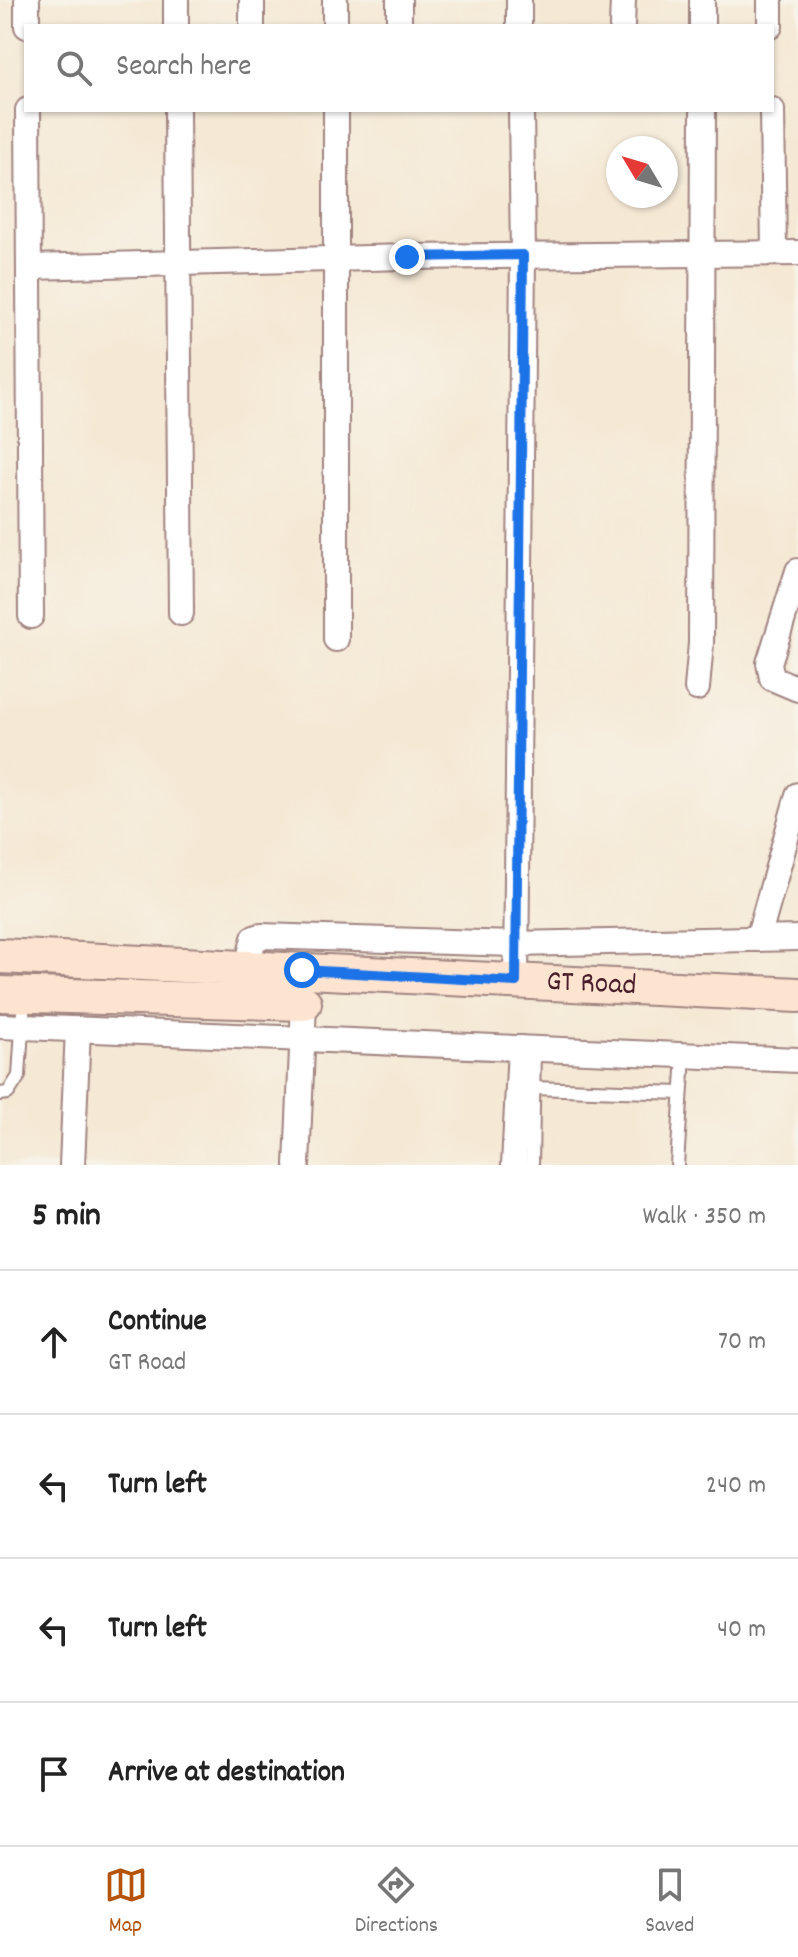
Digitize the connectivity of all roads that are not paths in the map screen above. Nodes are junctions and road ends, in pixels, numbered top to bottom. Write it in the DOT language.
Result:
graph roads {
  1 [pos="27,0"];
  2 [pos="176,0"];
  3 [pos="252,0"];
  4 [pos="335,0"];
  5 [pos="399,0"];
  6 [pos="519,0"];
  7 [pos="623,0"];
  8 [pos="702,0"];
  9 [pos="770,0"];
  10 [pos="27,24"];
  11 [pos="176,24"];
  12 [pos="252,24"];
  13 [pos="335,24"];
  14 [pos="399,24"];
  15 [pos="519,24"];
  16 [pos="622,24"];
  17 [pos="702,24"];
  18 [pos="770,24"];
  19 [pos="28,112"];
  20 [pos="177,112"];
  21 [pos="336,112"];
  22 [pos="521,112"];
  23 [pos="703,112"];
  24 [pos="772,112"];
  25 [pos="704,253"];
  26 [pos="786,253"];
  27 [pos="523,255"];
  28 [pos="337,258"];
  29 [pos="178,265"];
  30 [pos="30,267"];
  31 [pos="798,571"];
  32 [pos="181,613"];
  33 [pos="31,616"];
  34 [pos="336,639"];
  35 [pos="697,688"];
  36 [pos="798,689"];
  37 [pos="798,795"];
  38 [pos="798,938"];
  39 [pos="758,939"];
  40 [pos="514,944"];
  41 [pos="0,956"];
  42 [pos="247,967"];
  43 [pos="516,982"];
  44 [pos="798,995"];
  45 [pos="304,1003"];
  46 [pos="12,1010"];
  47 [pos="78,1029"];
  48 [pos="302,1039"];
  49 [pos="527,1048"];
  50 [pos="684,1055"];
  51 [pos="798,1060"];
  52 [pos="533,1088"];
  53 [pos="681,1093"];
  54 [pos="0,1094"];
  55 [pos="72,1165"];
  56 [pos="297,1165"];
  57 [pos="514,1165"];
  58 [pos="532,1165"];
  59 [pos="677,1165"];
  1 -- 10 [label="street"];
  2 -- 11 [label="street"];
  3 -- 12 [label="street"];
  4 -- 13 [label="street"];
  5 -- 14 [label="street"];
  6 -- 15 [label="street"];
  7 -- 16 [label="street"];
  8 -- 17 [label="street"];
  9 -- 18 [label="street"];
  19 -- 30 [label="street"];
  20 -- 29 [label="street"];
  21 -- 28 [label="street"];
  22 -- 27 [label="street"];
  23 -- 25 [label="street"];
  24 -- 26 [label="street"];
  25 -- 26 [label="street"];
  25 -- 27 [label="street"];
  25 -- 35 [label="street"];
  27 -- 28 [label="street"];
  27 -- 40 [label="street"];
  28 -- 29 [label="street"];
  28 -- 34 [label="street"];
  29 -- 30 [label="street"];
  29 -- 32 [label="street"];
  30 -- 33 [label="street"];
  31 -- 36 [label="street"];
  37 -- 39 [label="street"];
  38 -- 39 [label="street"];
  39 -- 40 [label="street"];
  40 -- 42 [label="street"];
  40 -- 43 [label="street"];
  41 -- 42 [label="main road, GT Road"];
  42 -- 43 [label="main road, GT Road"];
  43 -- 44 [label="main road, GT Road"];
  45 -- 46 [label="main road"];
  45 -- 48 [label="street"];
  46 -- 47 [label="street"];
  46 -- 54 [label="lane"];
  47 -- 48 [label="street"];
  47 -- 55 [label="street"];
  48 -- 49 [label="street"];
  48 -- 56 [label="street"];
  49 -- 50 [label="street"];
  49 -- 52 [label="lane"];
  49 -- 57 [label="street"];
  50 -- 51 [label="street"];
  50 -- 53 [label="lane"];
  52 -- 53 [label="lane"];
  52 -- 58 [label="lane"];
  53 -- 59 [label="lane"];
}
